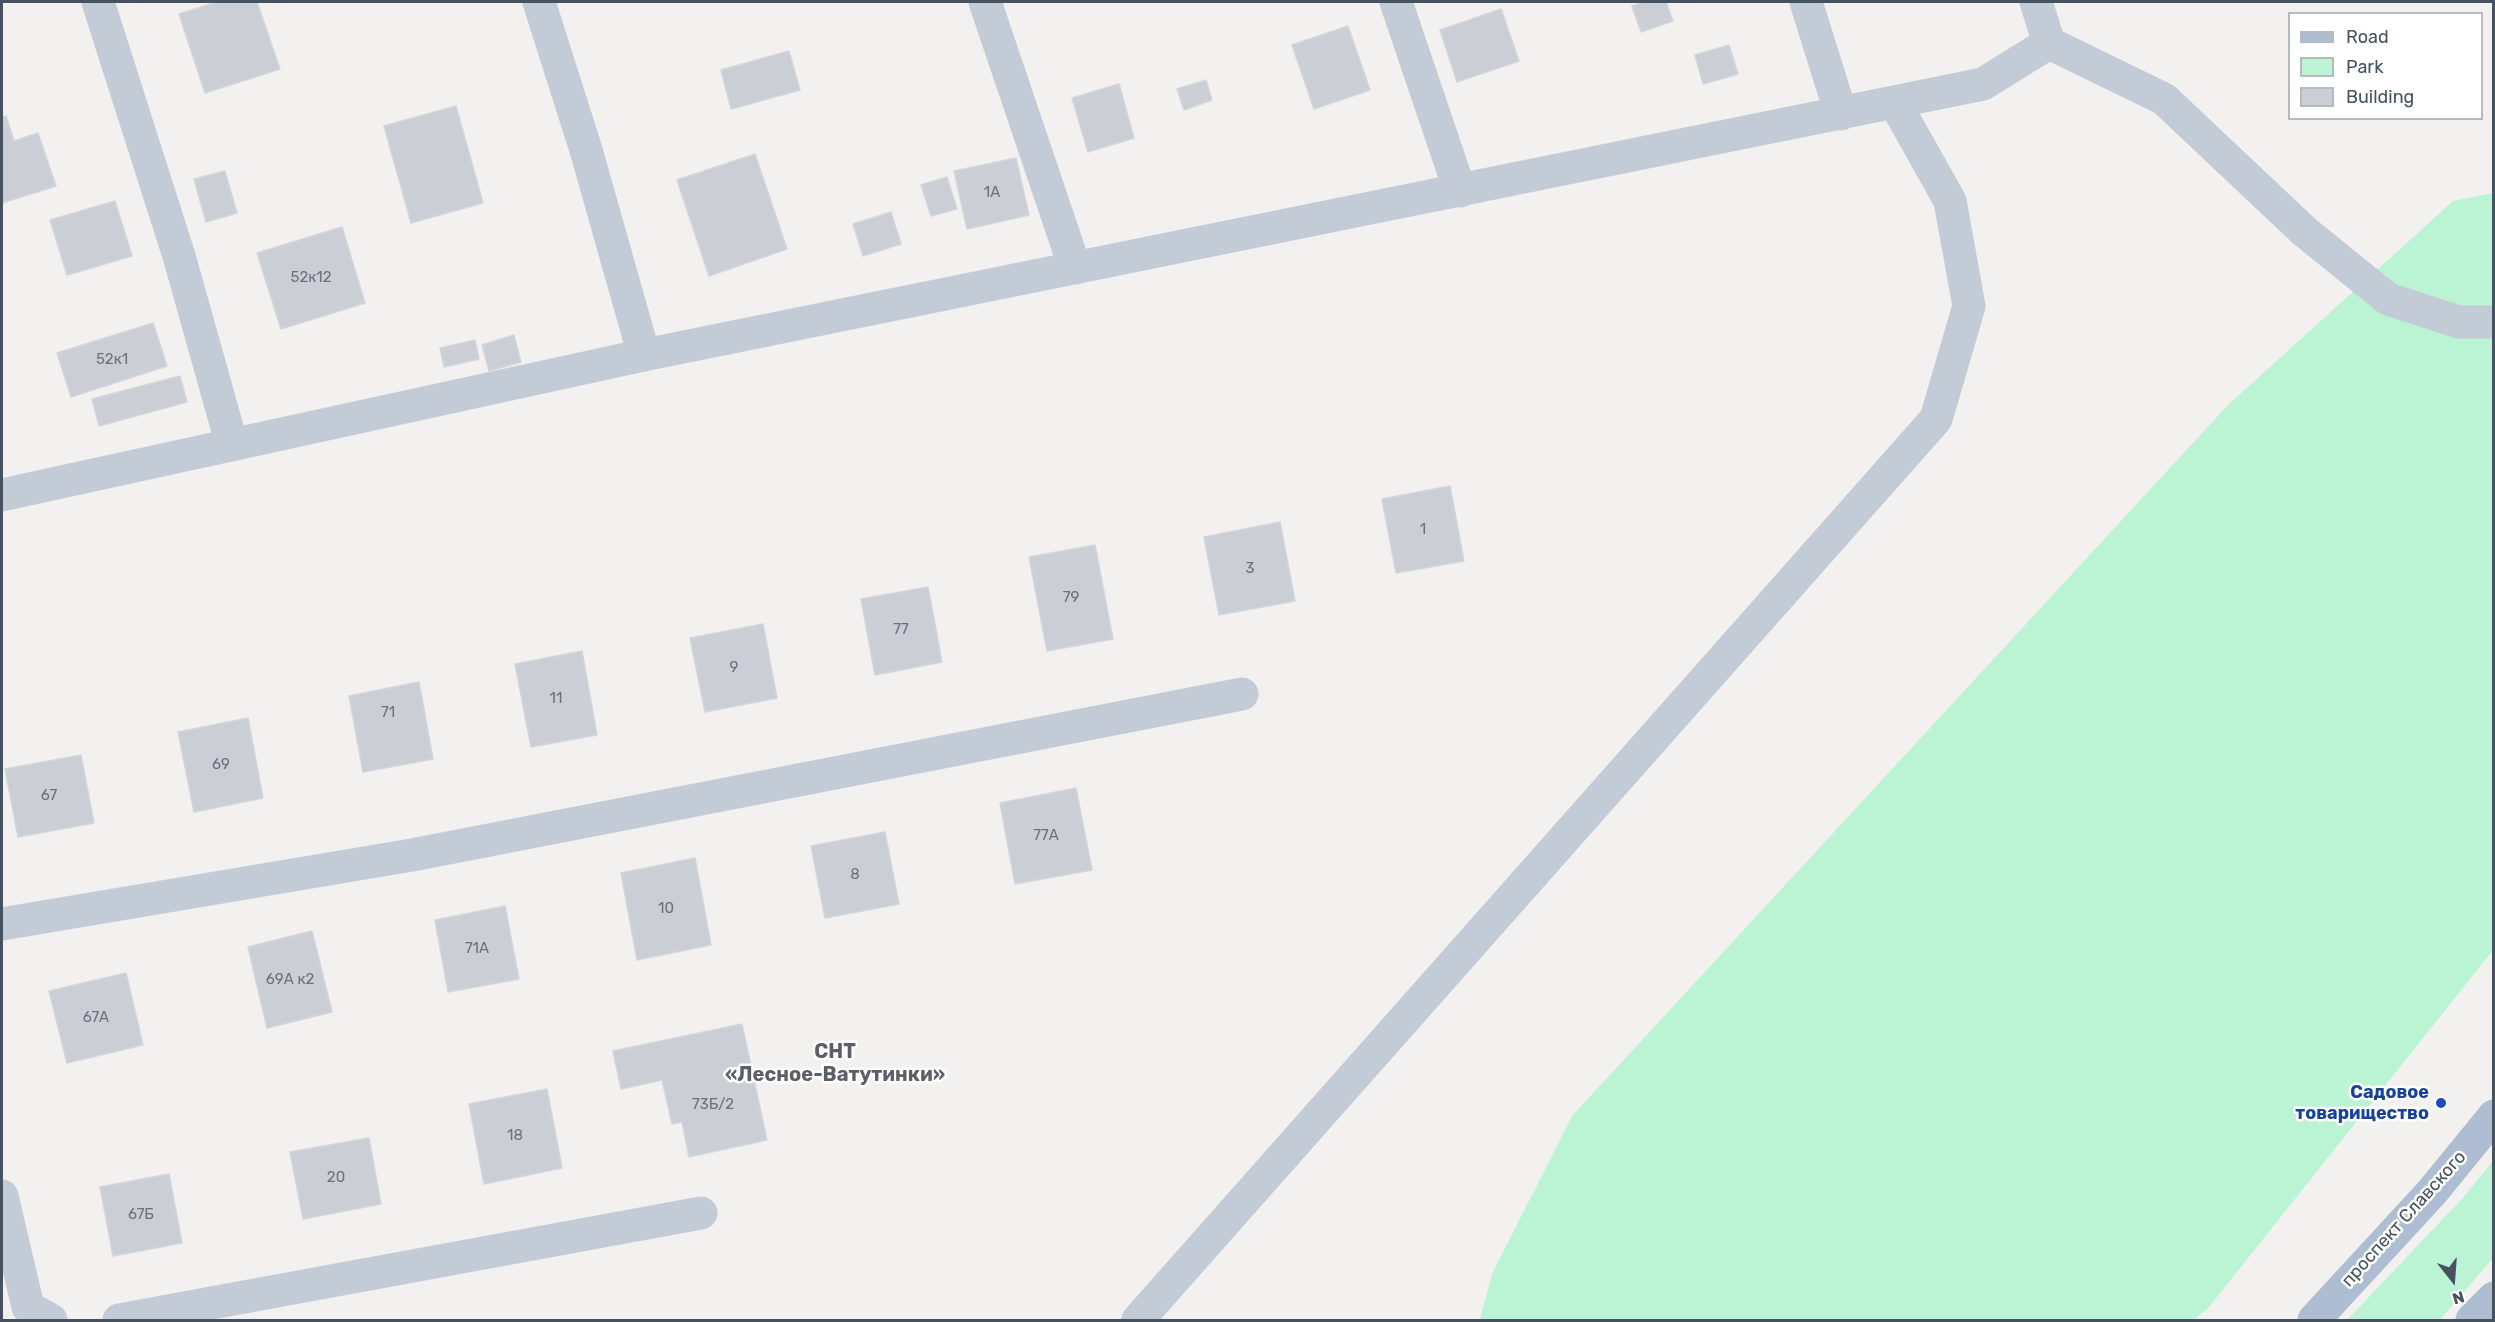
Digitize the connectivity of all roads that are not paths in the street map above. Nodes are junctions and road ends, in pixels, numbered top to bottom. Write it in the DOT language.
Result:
graph roads {
  1 [pos="98,2"];
  2 [pos="539,2"];
  3 [pos="985,2"];
  4 [pos="1396,2"];
  5 [pos="1806,2"];
  6 [pos="2036,2"];
  7 [pos="2049,43"];
  8 [pos="1895,102"];
  9 [pos="1841,114"];
  10 [pos="1460,191"];
  11 [pos="1075,268"];
  12 [pos="2493,321"];
  13 [pos="644,355"];
  14 [pos="232,445"];
  15 [pos="2,495"];
  16 [pos="1242,694"];
  17 [pos="2,924"];
  18 [pos="2493,1116"];
  19 [pos="2,1196"];
  20 [pos="701,1213"];
  21 [pos="2493,1298"];
  22 [pos="51,1320"];
  23 [pos="119,1320"];
  24 [pos="1138,1320"];
  25 [pos="2313,1320"];
  26 [pos="2472,1320"];
  1 -- 14 [label="street"];
  2 -- 13 [label="street"];
  3 -- 11 [label="street"];
  4 -- 10 [label="street"];
  5 -- 9 [label="street"];
  6 -- 7 [label="street"];
  7 -- 8 [label="street"];
  7 -- 12 [label="street"];
  8 -- 9 [label="street"];
  8 -- 24 [label="street"];
  9 -- 10 [label="street"];
  10 -- 11 [label="street"];
  11 -- 13 [label="street"];
  13 -- 14 [label="street"];
  14 -- 15 [label="street"];
  16 -- 17 [label="street"];
  18 -- 25 [label="main road, проспект Славского"];
  19 -- 22 [label="street"];
  20 -- 23 [label="street"];
  21 -- 26 [label="main road"];
}
